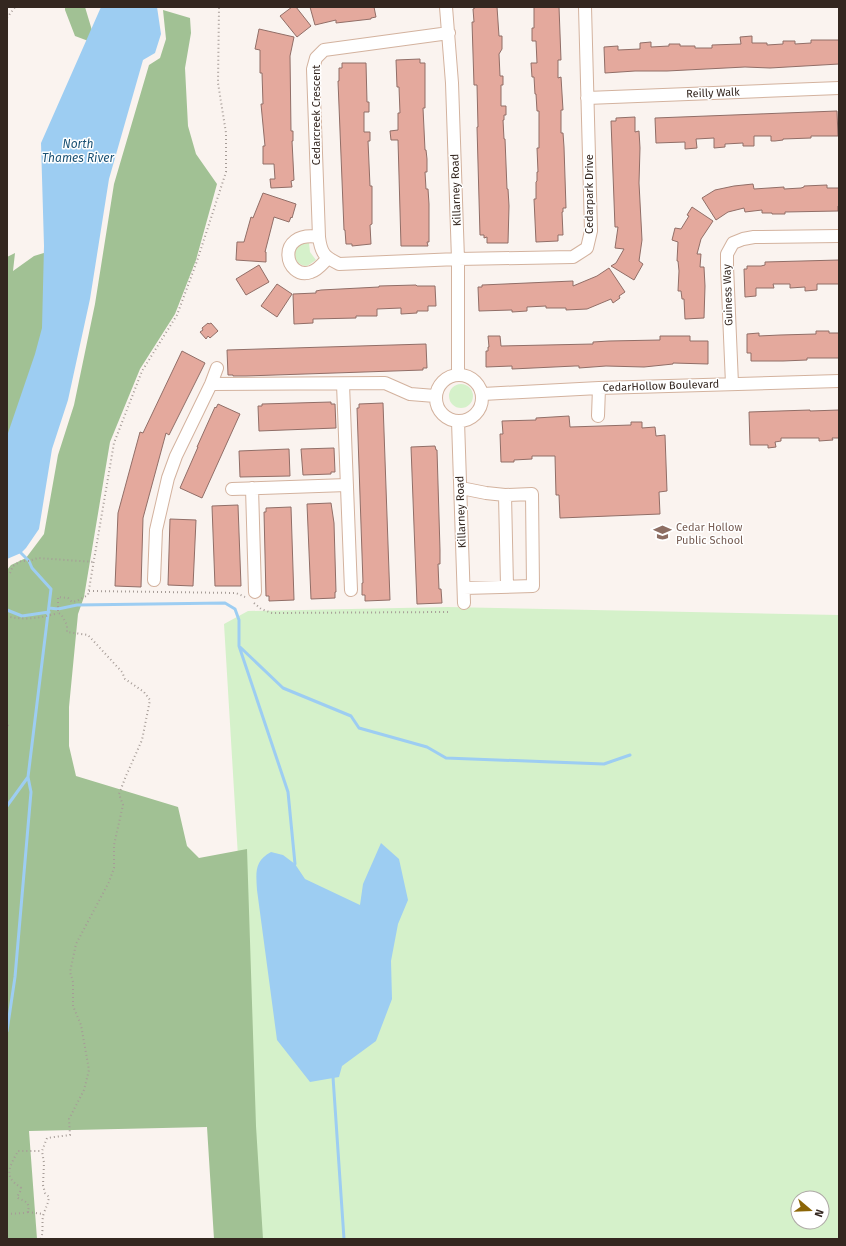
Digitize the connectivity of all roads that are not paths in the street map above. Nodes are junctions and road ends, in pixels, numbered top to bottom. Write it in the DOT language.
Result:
graph roads {
  1 [pos="446,7"];
  2 [pos="585,7"];
  3 [pos="449,33"];
  4 [pos="839,88"];
  5 [pos="587,98"];
  6 [pos="839,236"];
  7 [pos="319,237"];
  8 [pos="328,258"];
  9 [pos="458,259"];
  10 [pos="217,368"];
  11 [pos="458,374"];
  12 [pos="839,381"];
  13 [pos="211,384"];
  14 [pos="343,384"];
  15 [pos="732,384"];
  16 [pos="599,388"];
  17 [pos="483,394"];
  18 [pos="435,396"];
  19 [pos="598,416"];
  20 [pos="458,421"];
  21 [pos="347,485"];
  22 [pos="252,488"];
  23 [pos="461,488"];
  24 [pos="232,489"];
  25 [pos="505,495"];
  26 [pos="154,580"];
  27 [pos="506,586"];
  28 [pos="464,588"];
  29 [pos="351,590"];
  30 [pos="255,592"];
  31 [pos="464,603"];
  1 -- 3 [label="street, Killarney Road"];
  2 -- 5 [label="street, Cedarpark Drive"];
  3 -- 7 [label="street, Cedarcreek Crescent"];
  3 -- 9 [label="street, Killarney Road"];
  4 -- 5 [label="street, Reilly Walk"];
  5 -- 9 [label="street, Cedarpark Drive"];
  6 -- 15 [label="street, Guiness Way"];
  7 -- 8 [label="street, Cedarcreek Crescent"];
  7 -- 8 [label="street"];
  8 -- 9 [label="street"];
  9 -- 11 [label="street, Killarney Road"];
  10 -- 13 [label="street"];
  11 -- 17 [label="street"];
  11 -- 18 [label="street"];
  12 -- 15 [label="street, CedarHollow Boulevard"];
  13 -- 14 [label="street"];
  13 -- 26 [label="street"];
  14 -- 18 [label="street"];
  14 -- 21 [label="street"];
  15 -- 16 [label="street, CedarHollow Boulevard"];
  16 -- 17 [label="street, CedarHollow Boulevard"];
  16 -- 19 [label="street"];
  17 -- 20 [label="street"];
  18 -- 20 [label="street"];
  20 -- 23 [label="street, Killarney Road"];
  21 -- 22 [label="street"];
  21 -- 29 [label="street"];
  22 -- 24 [label="street"];
  22 -- 30 [label="street"];
  23 -- 25 [label="street"];
  23 -- 28 [label="street, Killarney Road"];
  25 -- 27 [label="street"];
  25 -- 27 [label="street"];
  27 -- 28 [label="street"];
  28 -- 31 [label="street, Killarney Road"];
}
